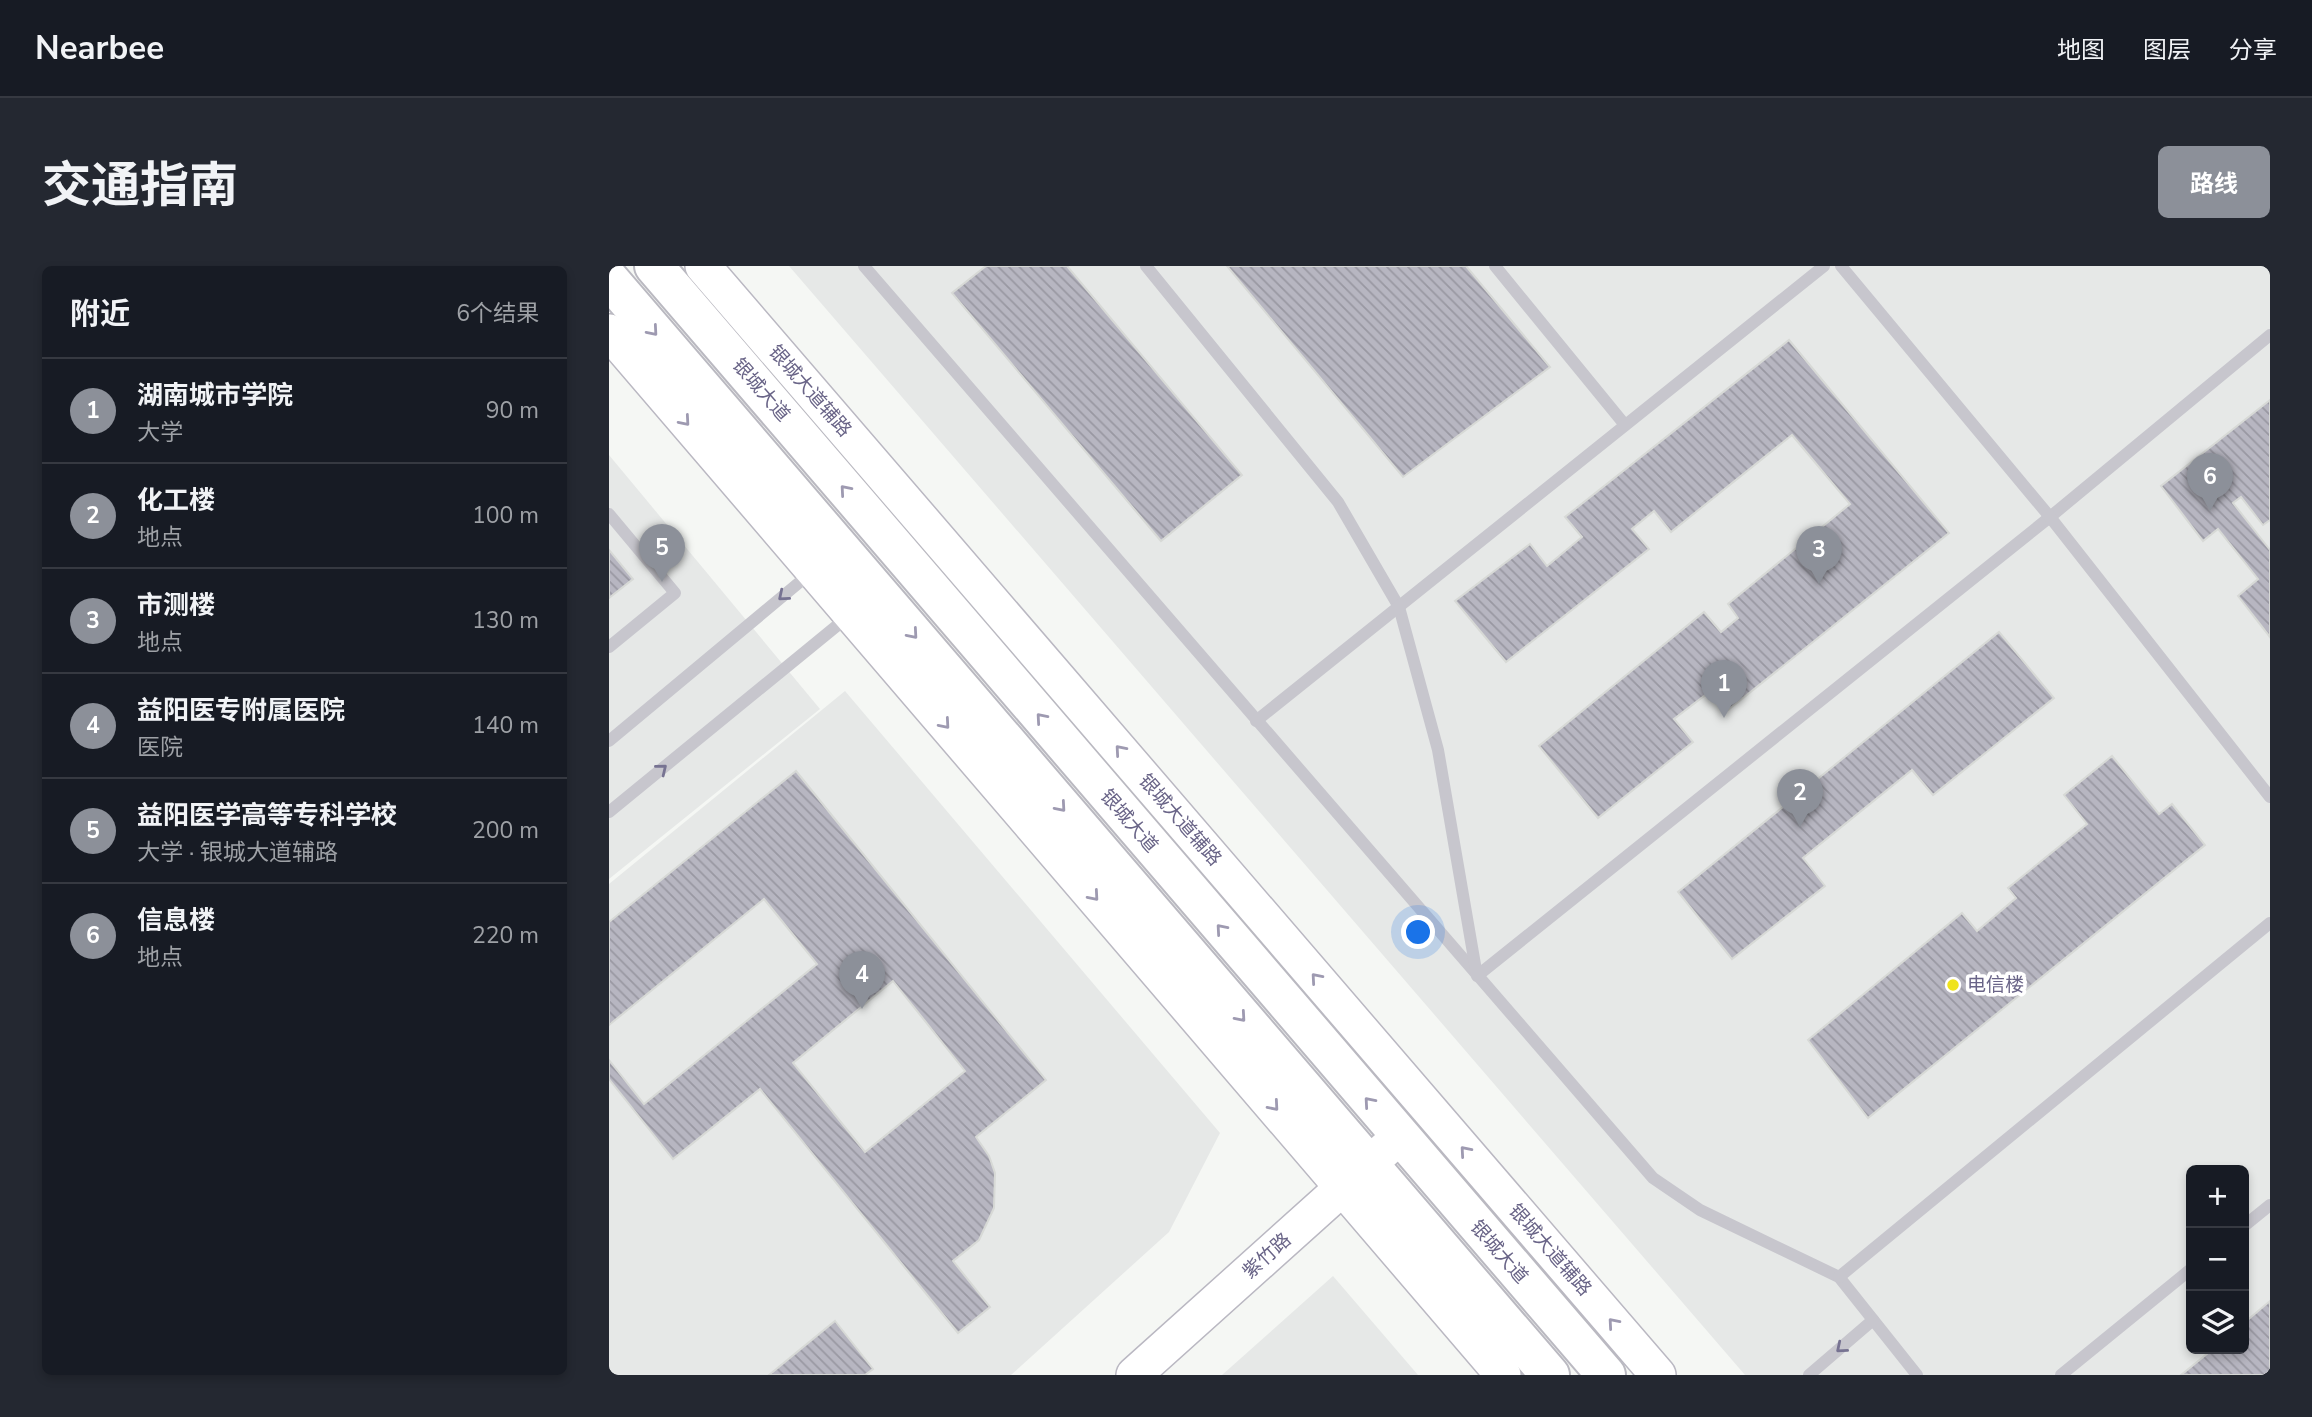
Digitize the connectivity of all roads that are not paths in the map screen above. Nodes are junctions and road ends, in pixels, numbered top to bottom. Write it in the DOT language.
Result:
graph roads {
  1 [pos="655,266"];
  2 [pos="703,266"];
  3 [pos="864,266"];
  4 [pos="1495,266"];
  5 [pos="1823,266"];
  6 [pos="1841,266"];
  7 [pos="1153,269"];
  8 [pos="609,279"];
  9 [pos="609,332"];
  10 [pos="2270,335"];
  11 [pos="1625,425"];
  12 [pos="609,514"];
  13 [pos="2050,517"];
  14 [pos="842,547"];
  15 [pos="879,590"];
  16 [pos="1399,607"];
  17 [pos="609,647"];
  18 [pos="1256,721"];
  19 [pos="609,741"];
  20 [pos="2270,797"];
  21 [pos="609,813"];
  22 [pos="2270,923"];
  23 [pos="1477,976"];
  24 [pos="1399,1137"];
  25 [pos="1356,1176"];
  26 [pos="2270,1205"];
  27 [pos="2249,1222"];
  28 [pos="2186,1273"];
  29 [pos="1839,1277"];
  30 [pos="1873,1320"];
  31 [pos="1134,1375"];
  32 [pos="1503,1375"];
  33 [pos="1550,1375"];
  34 [pos="1606,1375"];
  35 [pos="1658,1375"];
  36 [pos="1809,1375"];
  37 [pos="1917,1375"];
  38 [pos="2061,1375"];
  14 -- 1 [label="main road, 银城大道, one-way"];
  35 -- 2 [label="street, 银城大道辅路, one-way"];
  3 -- 18 [label="lane"];
  4 -- 11 [label="lane"];
  5 -- 11 [label="lane"];
  6 -- 13 [label="lane"];
  7 -- 16 [label="lane"];
  8 -- 14 [label="main road, 银城大道, one-way"];
  9 -- 14 [label="street, one-way"];
  10 -- 13 [label="lane"];
  11 -- 16 [label="lane"];
  12 -- 17 [label="lane"];
  13 -- 20 [label="lane"];
  13 -- 23 [label="lane"];
  14 -- 15 [label="main road, 银城大道"];
  14 -- 19 [label="lane, one-way"];
  21 -- 15 [label="lane, one-way"];
  24 -- 15 [label="main road, 银城大道, one-way"];
  15 -- 25 [label="main road, 银城大道, one-way"];
  16 -- 18 [label="lane"];
  16 -- 23 [label="lane"];
  18 -- 23 [label="lane"];
  22 -- 29 [label="lane"];
  23 -- 29 [label="lane"];
  24 -- 25 [label="street, 紫竹路"];
  24 -- 34 [label="main road, 银城大道"];
  25 -- 31 [label="street, 紫竹路"];
  25 -- 32 [label="street"];
  25 -- 33 [label="main road, 银城大道"];
  26 -- 27 [label="lane"];
  28 -- 38 [label="lane"];
  29 -- 30 [label="lane"];
  30 -- 36 [label="lane, one-way"];
  30 -- 37 [label="lane"];
}
